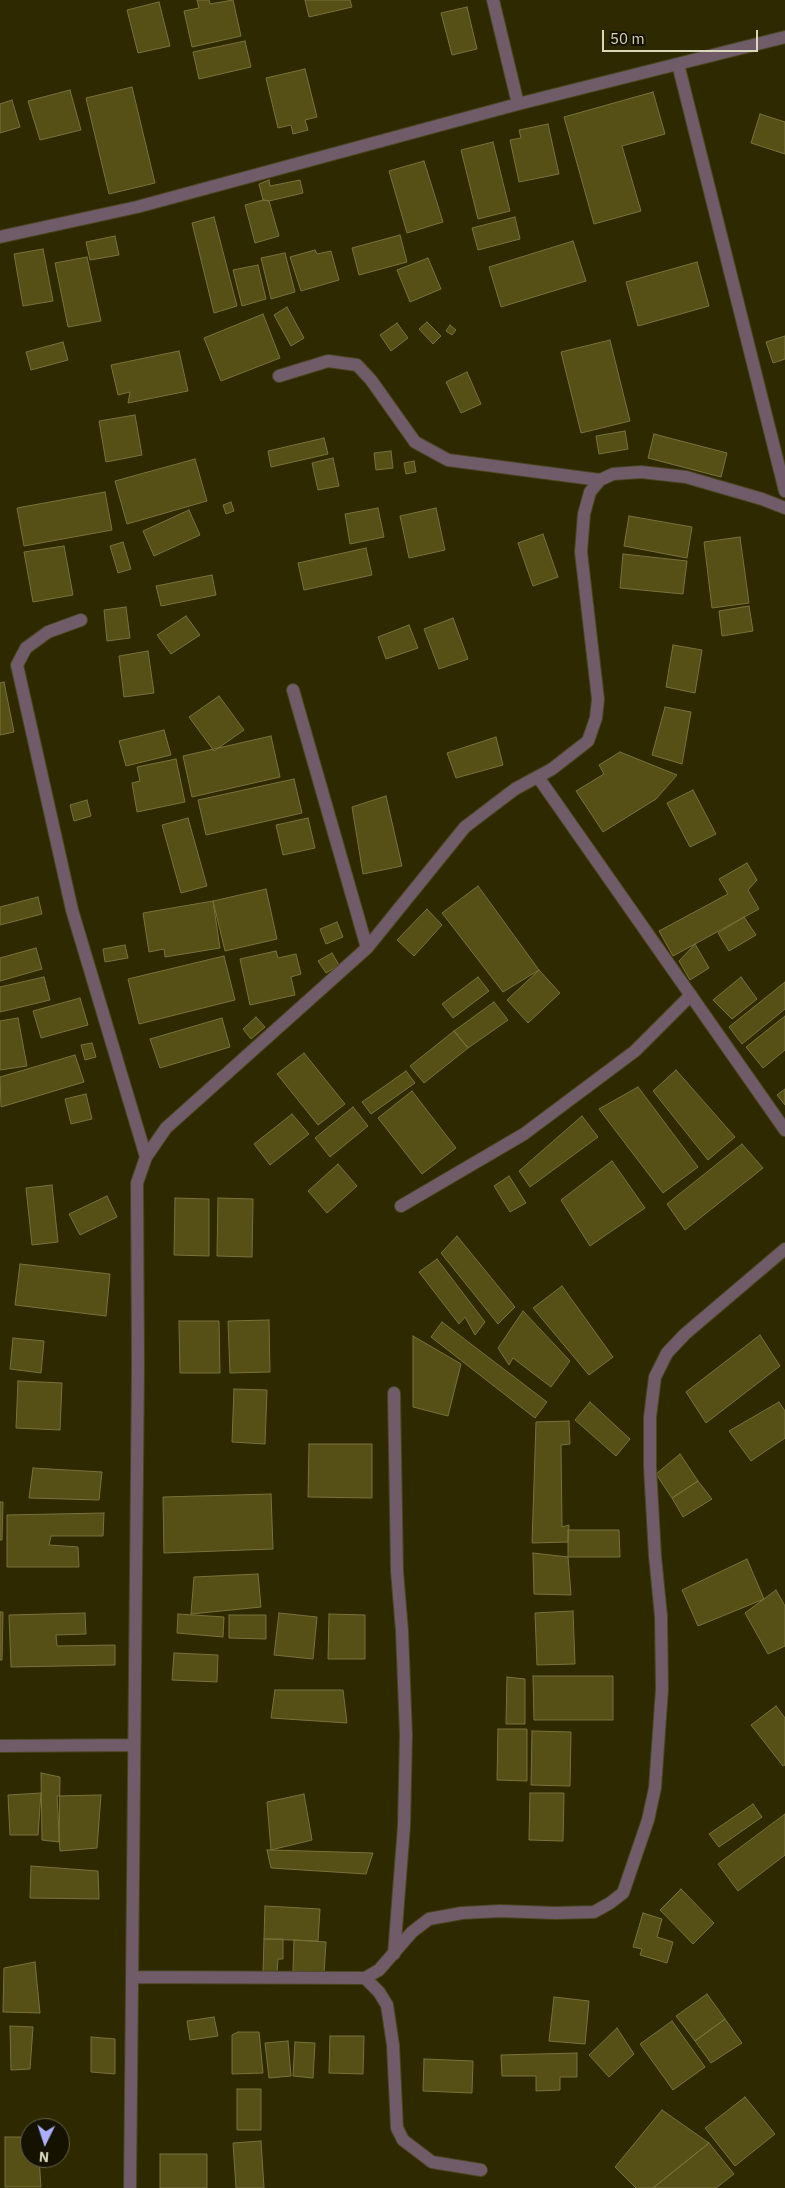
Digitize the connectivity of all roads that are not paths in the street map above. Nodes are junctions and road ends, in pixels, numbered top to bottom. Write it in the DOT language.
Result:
graph roads {
  1 [pos="493,0"];
  2 [pos="785,37"];
  3 [pos="678,64"];
  4 [pos="518,104"];
  5 [pos="0,237"];
  6 [pos="280,376"];
  7 [pos="600,480"];
  8 [pos="785,491"];
  9 [pos="785,508"];
  10 [pos="81,620"];
  11 [pos="293,690"];
  12 [pos="538,777"];
  13 [pos="367,948"];
  14 [pos="691,995"];
  15 [pos="785,1130"];
  16 [pos="146,1157"];
  17 [pos="401,1206"];
  18 [pos="785,1249"];
  19 [pos="394,1393"];
  20 [pos="133,1745"];
  21 [pos="0,1746"];
  22 [pos="394,1954"];
  23 [pos="132,1977"];
  24 [pos="365,1978"];
  25 [pos="481,2170"];
  26 [pos="130,2188"];
  1 -- 4 [label="street"];
  2 -- 3 [label="street"];
  3 -- 4 [label="street"];
  3 -- 8 [label="street"];
  4 -- 5 [label="street"];
  6 -- 7 [label="street"];
  7 -- 9 [label="street"];
  7 -- 12 [label="street"];
  10 -- 16 [label="street"];
  11 -- 13 [label="street"];
  12 -- 13 [label="street"];
  12 -- 14 [label="street"];
  13 -- 16 [label="street"];
  14 -- 15 [label="street"];
  14 -- 17 [label="street"];
  16 -- 20 [label="street"];
  18 -- 22 [label="street"];
  19 -- 22 [label="street"];
  20 -- 21 [label="street"];
  20 -- 23 [label="street"];
  22 -- 24 [label="street"];
  23 -- 24 [label="street"];
  23 -- 26 [label="street"];
  24 -- 25 [label="street"];
}
